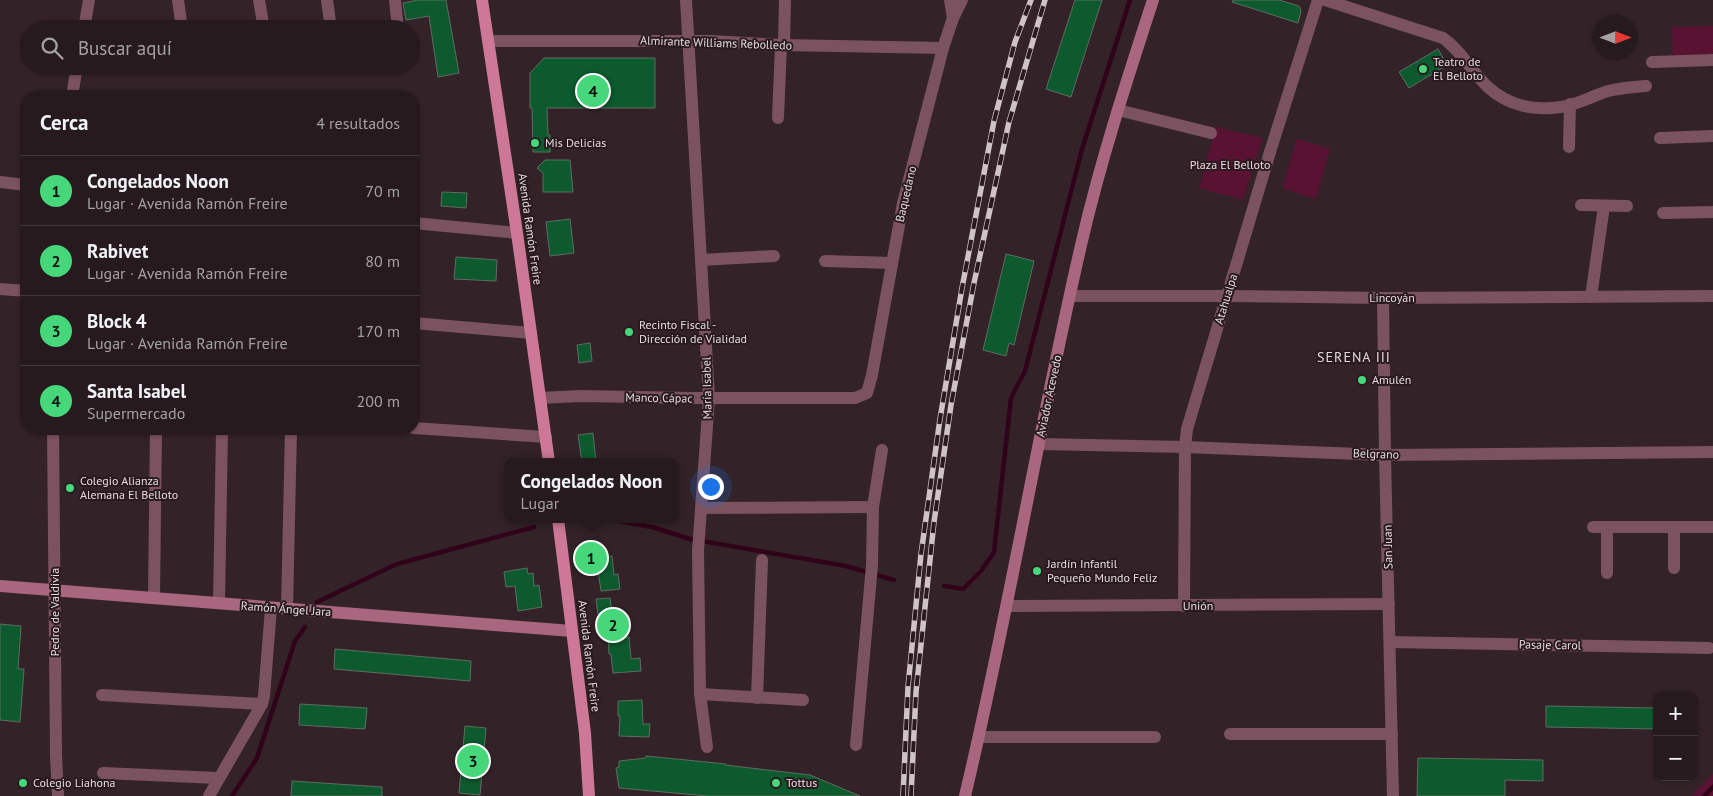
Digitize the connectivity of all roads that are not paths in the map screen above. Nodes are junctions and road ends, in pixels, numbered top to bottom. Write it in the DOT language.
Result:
graph roads {
  1 [pos="89,0"];
  2 [pos="178,0"];
  3 [pos="259,0"];
  4 [pos="327,0"];
  5 [pos="394,0"];
  6 [pos="482,0"];
  7 [pos="686,0"];
  8 [pos="785,0"];
  9 [pos="950,0"];
  10 [pos="962,0"];
  11 [pos="1153,0"];
  12 [pos="1318,0"];
  13 [pos="1324,0"];
  14 [pos="953,18"];
  15 [pos="86,20"];
  16 [pos="181,20"];
  17 [pos="262,20"];
  18 [pos="330,20"];
  19 [pos="397,20"];
  20 [pos="488,41"];
  21 [pos="688,41"];
  22 [pos="782,45"];
  23 [pos="943,48"];
  24 [pos="1713,60"];
  25 [pos="1652,62"];
  26 [pos="76,75"];
  27 [pos="1646,86"];
  28 [pos="73,90"];
  29 [pos="1570,104"];
  30 [pos="1118,110"];
  31 [pos="778,118"];
  32 [pos="1211,133"];
  33 [pos="1713,136"];
  34 [pos="1660,138"];
  35 [pos="1569,147"];
  36 [pos="0,182"];
  37 [pos="20,184"];
  38 [pos="1580,205"];
  39 [pos="1604,206"];
  40 [pos="1627,206"];
  41 [pos="1713,212"];
  42 [pos="1663,213"];
  43 [pos="420,224"];
  44 [pos="517,233"];
  45 [pos="774,256"];
  46 [pos="701,260"];
  47 [pos="824,261"];
  48 [pos="892,263"];
  49 [pos="0,289"];
  50 [pos="20,291"];
  51 [pos="1070,296"];
  52 [pos="1227,296"];
  53 [pos="1713,296"];
  54 [pos="1591,297"];
  55 [pos="1383,298"];
  56 [pos="420,324"];
  57 [pos="531,333"];
  58 [pos="867,393"];
  59 [pos="540,398"];
  60 [pos="709,398"];
  61 [pos="420,428"];
  62 [pos="53,435"];
  63 [pos="156,435"];
  64 [pos="222,435"];
  65 [pos="291,435"];
  66 [pos="546,437"];
  67 [pos="1039,444"];
  68 [pos="1185,447"];
  69 [pos="882,450"];
  70 [pos="1713,452"];
  71 [pos="1385,455"];
  72 [pos="549,458"];
  73 [pos="873,507"];
  74 [pos="701,508"];
  75 [pos="558,523"];
  76 [pos="1593,527"];
  77 [pos="1713,527"];
  78 [pos="1607,528"];
  79 [pos="1674,528"];
  80 [pos="762,560"];
  81 [pos="1674,568"];
  82 [pos="1607,573"];
  83 [pos="0,586"];
  84 [pos="55,591"];
  85 [pos="154,598"];
  86 [pos="219,603"];
  87 [pos="1389,604"];
  88 [pos="1007,606"];
  89 [pos="1184,606"];
  90 [pos="271,608"];
  91 [pos="287,609"];
  92 [pos="572,631"];
  93 [pos="1390,642"];
  94 [pos="1709,648"];
  95 [pos="700,694"];
  96 [pos="102,695"];
  97 [pos="757,698"];
  98 [pos="803,700"];
  99 [pos="262,704"];
  100 [pos="1230,734"];
  101 [pos="1392,734"];
  102 [pos="979,737"];
  103 [pos="1155,737"];
  104 [pos="856,745"];
  105 [pos="707,747"];
  106 [pos="103,773"];
  107 [pos="218,778"];
  108 [pos="58,796"];
  109 [pos="209,796"];
  110 [pos="589,796"];
  111 [pos="965,796"];
  112 [pos="1393,796"];
  1 -- 15 [label="street"];
  2 -- 16 [label="street"];
  3 -- 17 [label="street"];
  4 -- 18 [label="street"];
  5 -- 19 [label="street"];
  6 -- 20 [label="main road, Avenida Ramón Freire"];
  7 -- 21 [label="street, María Isabel"];
  8 -- 22 [label="street"];
  9 -- 14 [label="street"];
  10 -- 14 [label="street, Baquedano"];
  11 -- 30 [label="main road, Aviador Acevedo"];
  12 -- 52 [label="street, Atahualpa"];
  13 -- 29 [label="street"];
  14 -- 23 [label="street, Baquedano"];
  20 -- 21 [label="street, Almirante Williams Rebolledo"];
  20 -- 44 [label="main road, Avenida Ramón Freire"];
  21 -- 22 [label="street, Almirante Williams Rebolledo"];
  21 -- 46 [label="street, María Isabel"];
  22 -- 23 [label="street, Almirante Williams Rebolledo"];
  22 -- 31 [label="street"];
  23 -- 48 [label="street, Baquedano"];
  24 -- 25 [label="street"];
  26 -- 28 [label="street"];
  27 -- 29 [label="street"];
  29 -- 35 [label="street"];
  30 -- 32 [label="street"];
  30 -- 51 [label="main road, Aviador Acevedo"];
  33 -- 34 [label="street"];
  36 -- 37 [label="street"];
  38 -- 39 [label="street"];
  39 -- 40 [label="street"];
  39 -- 54 [label="street"];
  41 -- 42 [label="street"];
  43 -- 44 [label="street"];
  44 -- 57 [label="main road, Avenida Ramón Freire"];
  45 -- 46 [label="street"];
  46 -- 60 [label="street, María Isabel"];
  47 -- 48 [label="street"];
  48 -- 58 [label="street, Baquedano"];
  49 -- 50 [label="street"];
  51 -- 52 [label="street, Lincoyán"];
  51 -- 67 [label="main road, Aviador Acevedo"];
  52 -- 55 [label="street, Lincoyán"];
  52 -- 68 [label="street, Atahualpa"];
  53 -- 54 [label="street, Lincoyán"];
  54 -- 55 [label="street, Lincoyán"];
  55 -- 71 [label="street, San Juan"];
  56 -- 57 [label="street"];
  57 -- 59 [label="main road, Avenida Ramón Freire"];
  58 -- 60 [label="street, Manco Cápac"];
  59 -- 60 [label="street, Manco Cápac"];
  59 -- 66 [label="main road, Avenida Ramón Freire"];
  60 -- 74 [label="street, María Isabel"];
  61 -- 66 [label="street"];
  62 -- 84 [label="street, Pedro de Valdivia"];
  63 -- 85 [label="street"];
  64 -- 86 [label="street"];
  65 -- 91 [label="street"];
  66 -- 72 [label="main road, Avenida Ramón Freire"];
  67 -- 68 [label="street, Belgrano"];
  67 -- 88 [label="main road, Aviador Acevedo"];
  68 -- 71 [label="street, Belgrano"];
  68 -- 89 [label="street, Atahualpa"];
  69 -- 73 [label="street"];
  70 -- 71 [label="street, Belgrano"];
  71 -- 87 [label="street, San Juan"];
  73 -- 74 [label="street"];
  73 -- 104 [label="street"];
  74 -- 95 [label="street, María Isabel"];
  75 -- 92 [label="main road, Avenida Ramón Freire"];
  76 -- 78 [label="street"];
  77 -- 79 [label="street"];
  78 -- 79 [label="street"];
  78 -- 82 [label="street"];
  79 -- 81 [label="street"];
  80 -- 97 [label="street"];
  83 -- 84 [label="main road, Ramón Ángel Jara"];
  84 -- 85 [label="main road, Ramón Ángel Jara"];
  84 -- 108 [label="street, Pedro de Valdivia"];
  85 -- 86 [label="main road, Ramón Ángel Jara"];
  86 -- 90 [label="main road, Ramón Ángel Jara"];
  87 -- 89 [label="street, Unión"];
  87 -- 93 [label="street, San Juan"];
  88 -- 89 [label="street, Unión"];
  88 -- 102 [label="main road, Aviador Acevedo"];
  90 -- 91 [label="main road, Ramón Ángel Jara"];
  90 -- 99 [label="street"];
  91 -- 92 [label="main road, Ramón Ángel Jara"];
  92 -- 110 [label="main road, Avenida Ramón Freire"];
  93 -- 94 [label="street, Pasaje Carol"];
  93 -- 101 [label="street, San Juan"];
  95 -- 97 [label="street"];
  95 -- 105 [label="street, María Isabel"];
  96 -- 99 [label="street"];
  97 -- 98 [label="street"];
  99 -- 107 [label="street"];
  100 -- 101 [label="street"];
  101 -- 112 [label="street, San Juan"];
  102 -- 103 [label="street"];
  102 -- 111 [label="main road, Aviador Acevedo"];
  106 -- 107 [label="street"];
  107 -- 109 [label="street"];
}
